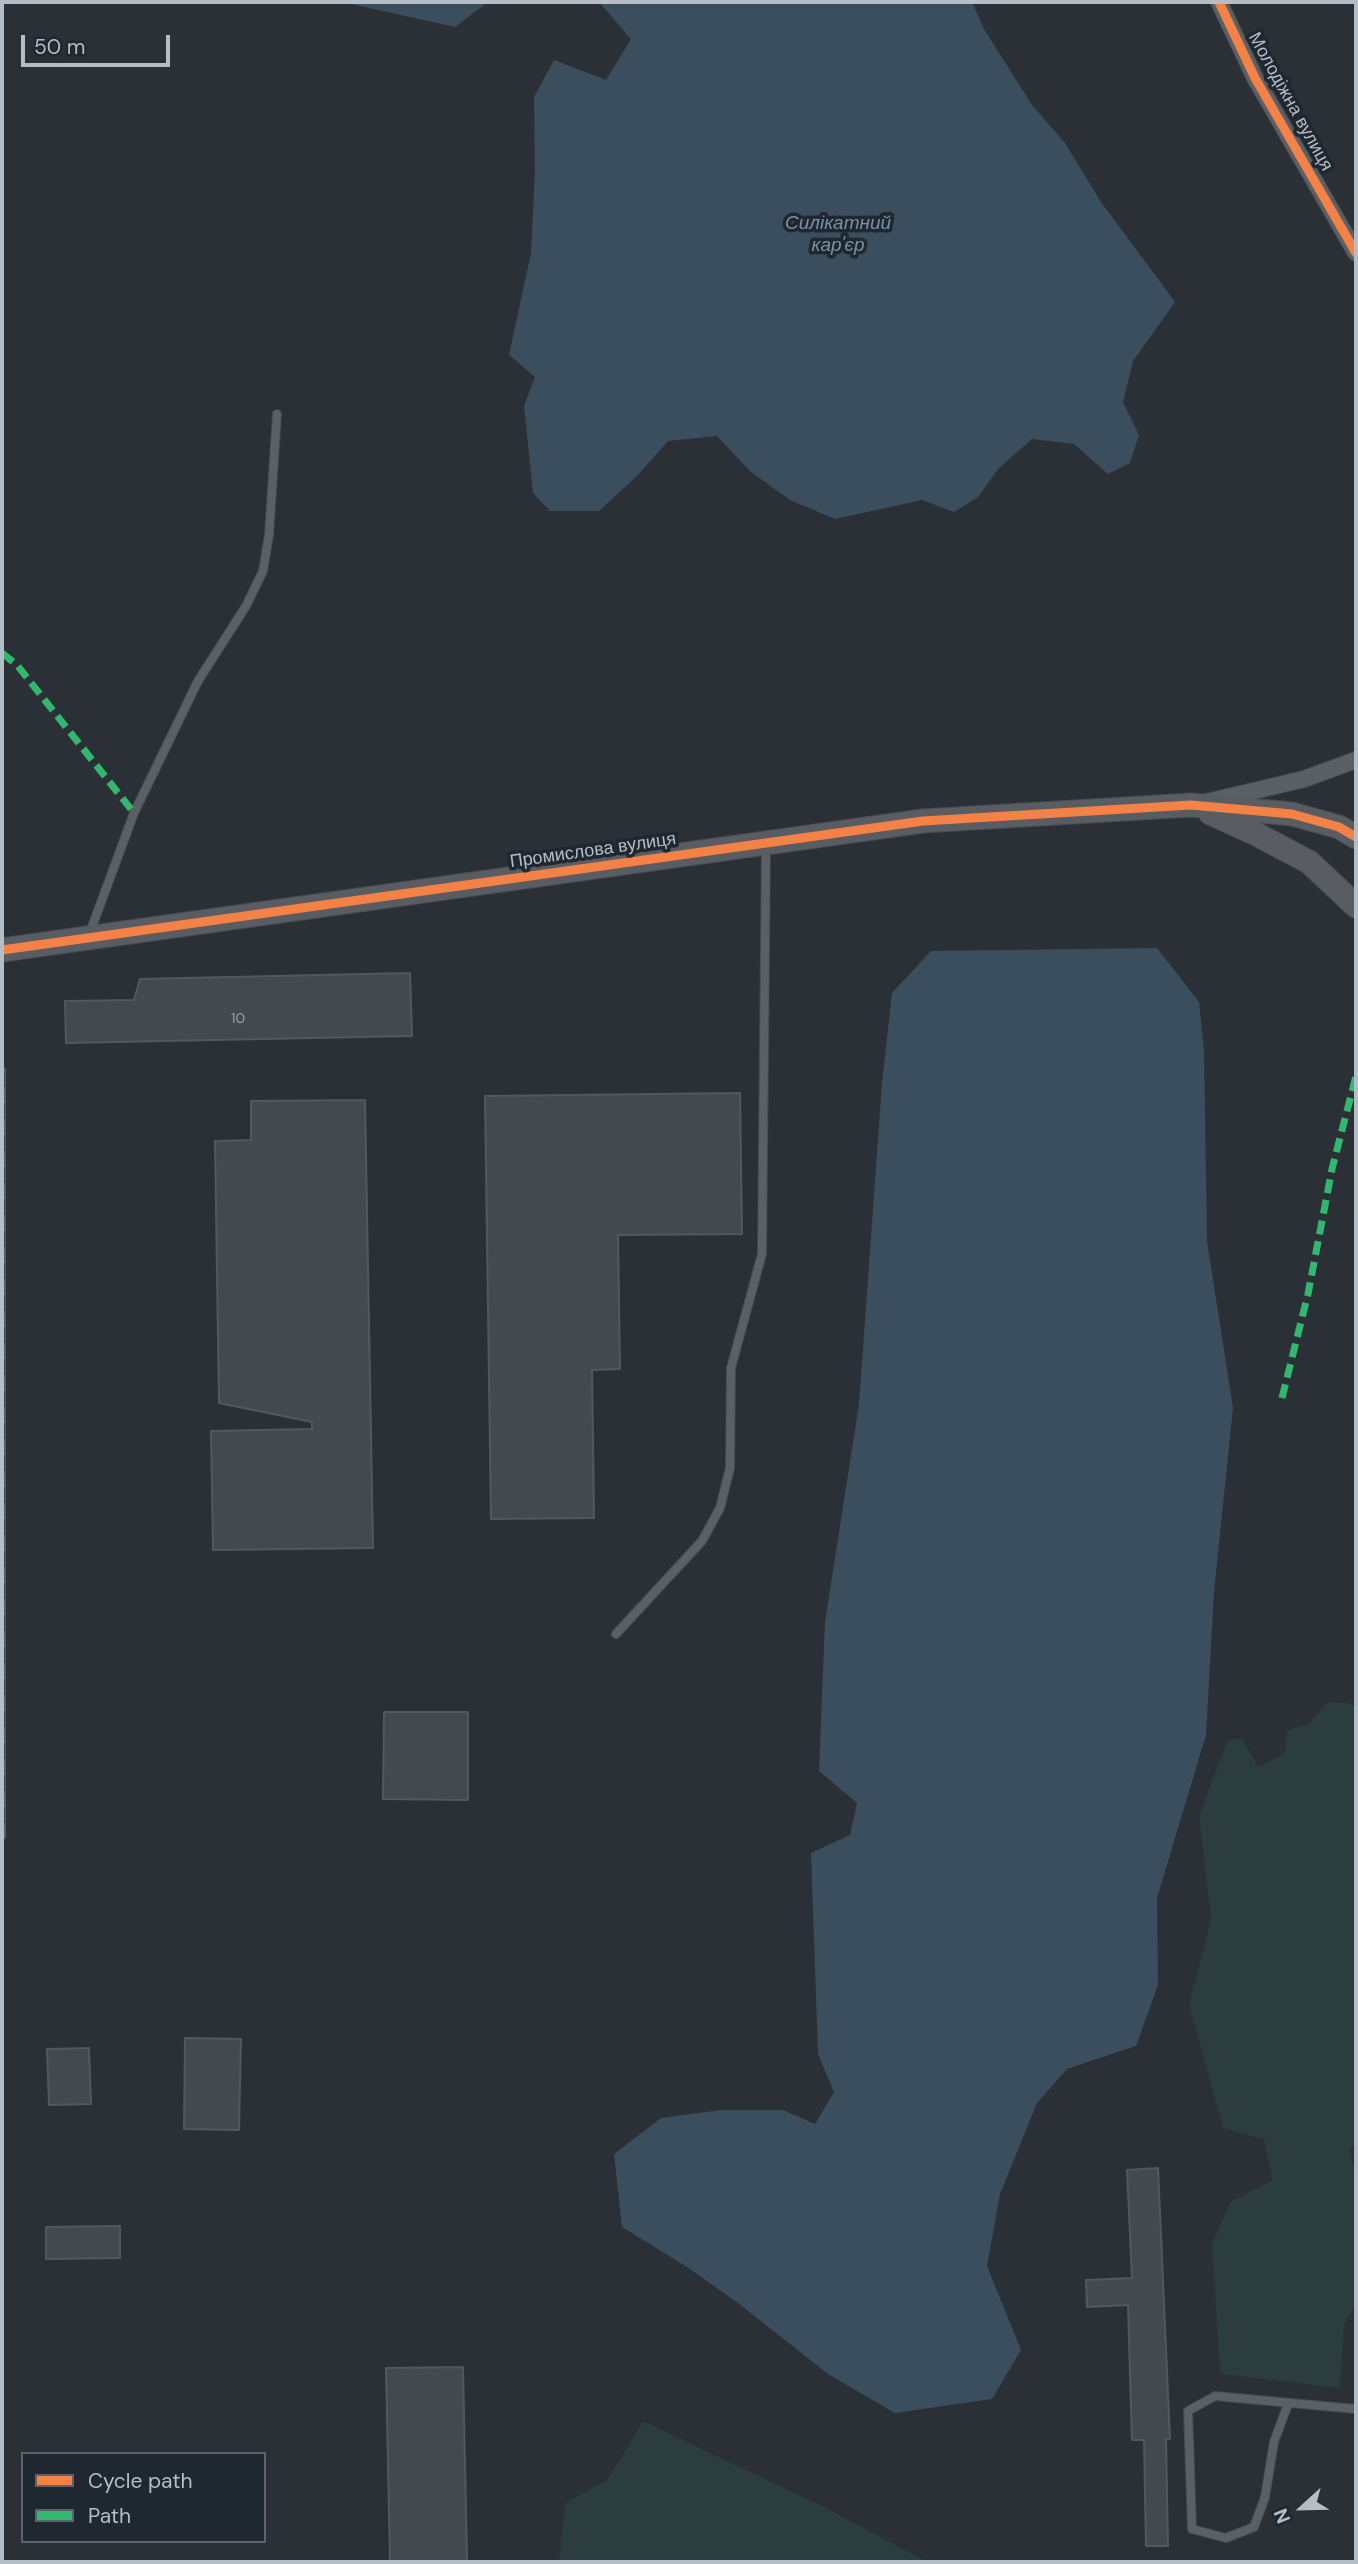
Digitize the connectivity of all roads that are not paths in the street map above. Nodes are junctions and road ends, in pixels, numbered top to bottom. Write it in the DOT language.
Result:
graph roads {
  1 [pos="1219,2"];
  2 [pos="1356,253"];
  3 [pos="277,414"];
  4 [pos="1356,760"];
  5 [pos="1191,805"];
  6 [pos="1356,837"];
  7 [pos="766,843"];
  8 [pos="1356,906"];
  9 [pos="88,938"];
  10 [pos="2,950"];
  11 [pos="617,1634"];
  12 [pos="1288,2404"];
  13 [pos="1356,2409"];
  1 -- 2 [label="street, Молодіжна вулиця"];
  3 -- 9 [label="lane"];
  4 -- 5 [label="street"];
  5 -- 6 [label="street, Промислова вулиця"];
  5 -- 7 [label="street, Промислова вулиця"];
  5 -- 8 [label="street"];
  7 -- 9 [label="street, Промислова вулиця"];
  7 -- 11 [label="lane"];
  9 -- 10 [label="street, Промислова вулиця"];
  12 -- 12 [label="lane"];
  12 -- 13 [label="lane"];
}
